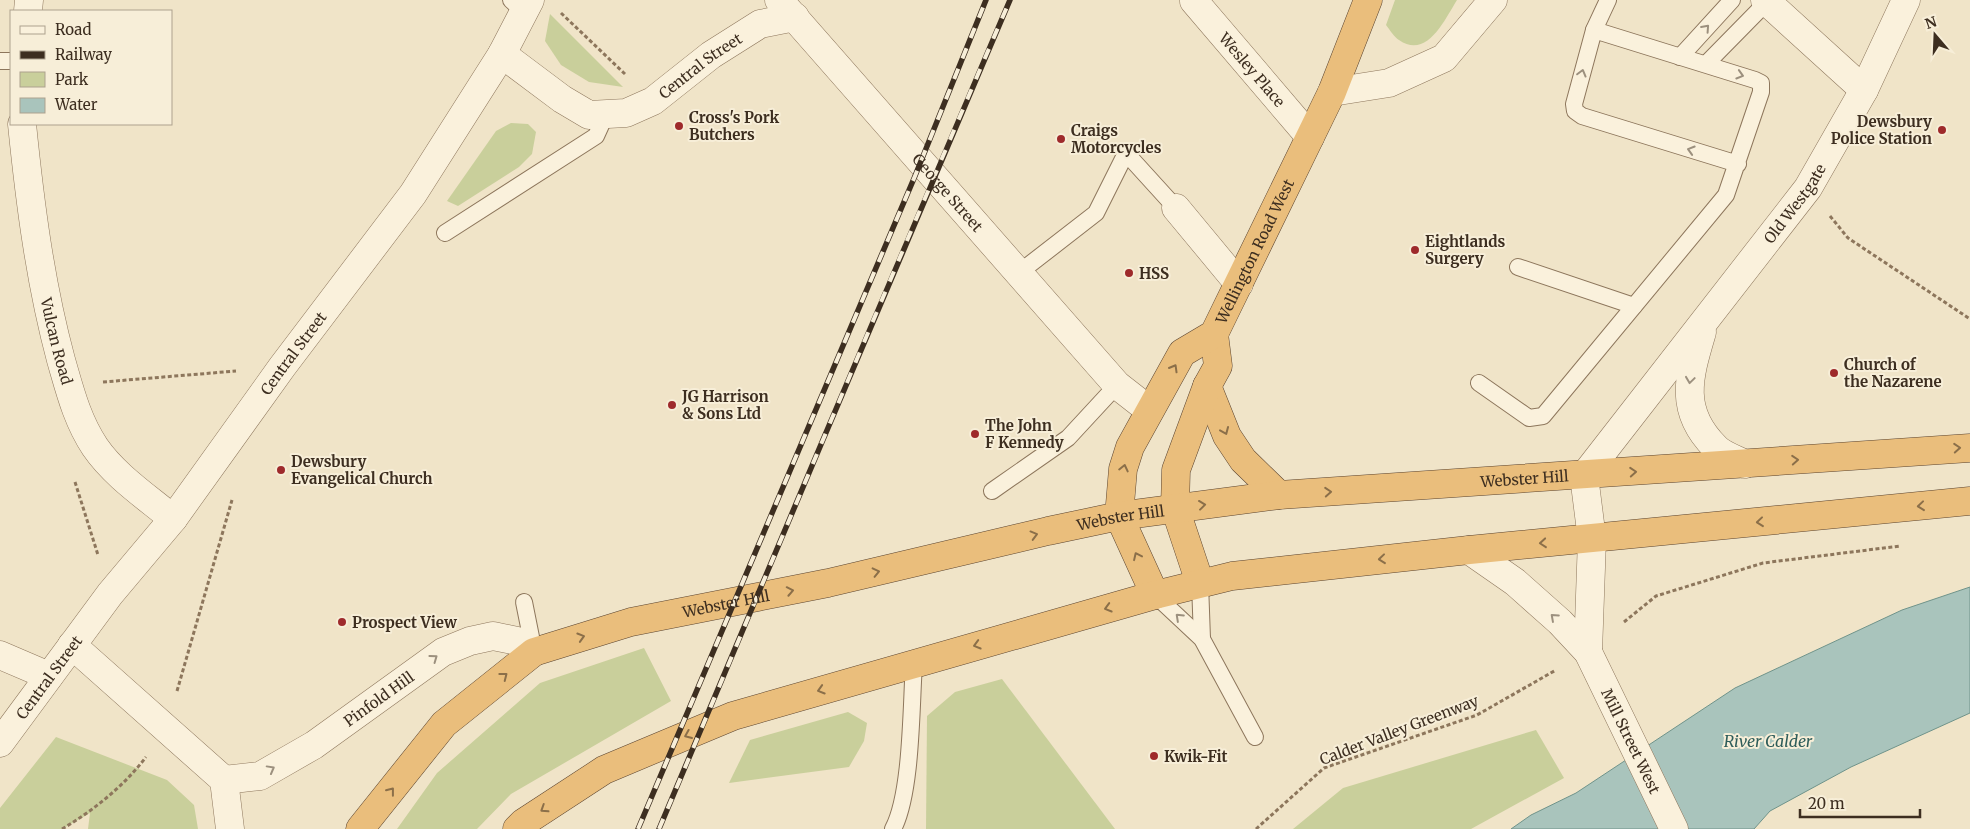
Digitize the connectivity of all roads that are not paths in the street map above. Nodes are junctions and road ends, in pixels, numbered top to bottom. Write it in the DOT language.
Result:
graph roads {
  1 [pos="1368,0"];
  2 [pos="1493,0"];
  3 [pos="1608,0"];
  4 [pos="1732,0"];
  5 [pos="1906,0"];
  6 [pos="1194,1"];
  7 [pos="1766,1"];
  8 [pos="530,5"];
  9 [pos="784,5"];
  10 [pos="1594,30"];
  11 [pos="502,54"];
  12 [pos="1680,57"];
  13 [pos="1706,64"];
  14 [pos="1864,90"];
  15 [pos="1332,92"];
  16 [pos="606,114"];
  17 [pos="22,125"];
  18 [pos="1310,137"];
  19 [pos="1738,164"];
  20 [pos="1176,208"];
  21 [pos="445,233"];
  22 [pos="1518,266"];
  23 [pos="1020,272"];
  24 [pos="1239,284"];
  25 [pos="1634,306"];
  26 [pos="1707,317"];
  27 [pos="1214,334"];
  28 [pos="1479,383"];
  29 [pos="1118,385"];
  30 [pos="1207,386"];
  31 [pos="1149,410"];
  32 [pos="1970,448"];
  33 [pos="1746,464"];
  34 [pos="1584,476"];
  35 [pos="992,490"];
  36 [pos="1279,495"];
  37 [pos="1970,501"];
  38 [pos="1175,508"];
  39 [pos="1119,516"];
  40 [pos="173,519"];
  41 [pos="1592,539"];
  42 [pos="1469,550"];
  43 [pos="1200,583"];
  44 [pos="1155,595"];
  45 [pos="524,602"];
  46 [pos="1202,639"];
  47 [pos="72,645"];
  48 [pos="534,652"];
  49 [pos="1588,652"];
  50 [pos="0,655"];
  51 [pos="914,663"];
  52 [pos="49,676"];
  53 [pos="1255,737"];
  54 [pos="0,743"];
  55 [pos="224,780"];
  56 [pos="230,829"];
  57 [pos="360,829"];
  58 [pos="517,829"];
  59 [pos="893,829"];
  60 [pos="1674,829"];
  1 -- 15 [label="highway, Wellington Road West"];
  2 -- 15 [label="street"];
  3 -- 10 [label="lane"];
  12 -- 4 [label="lane, one-way"];
  5 -- 14 [label="street, Old Westgate"];
  6 -- 18 [label="street, Wesley Place"];
  7 -- 13 [label="lane"];
  7 -- 14 [label="street"];
  8 -- 11 [label="street"];
  9 -- 16 [label="street, Central Street"];
  9 -- 23 [label="street, George Street"];
  10 -- 12 [label="lane"];
  19 -- 10 [label="lane, one-way"];
  11 -- 16 [label="street, Central Street"];
  11 -- 40 [label="street, Central Street"];
  12 -- 13 [label="lane"];
  13 -- 19 [label="lane, one-way"];
  14 -- 26 [label="street, Old Westgate"];
  15 -- 18 [label="highway, Wellington Road West"];
  16 -- 21 [label="lane"];
  17 -- 40 [label="street, Vulcan Road"];
  18 -- 24 [label="highway, Wellington Road West"];
  19 -- 25 [label="lane"];
  20 -- 23 [label="lane"];
  20 -- 24 [label="street"];
  22 -- 25 [label="lane"];
  23 -- 29 [label="street, George Street"];
  24 -- 27 [label="highway, Wellington Road West"];
  25 -- 28 [label="lane"];
  26 -- 33 [label="street, Old Westgate, one-way"];
  26 -- 34 [label="street, Old Westgate"];
  27 -- 30 [label="highway"];
  31 -- 27 [label="highway, Wellington Road West, one-way"];
  29 -- 31 [label="street"];
  29 -- 35 [label="lane"];
  30 -- 36 [label="highway, one-way"];
  30 -- 38 [label="highway"];
  39 -- 31 [label="highway, Wellington Road West, one-way"];
  33 -- 32 [label="highway, Webster Hill, one-way"];
  34 -- 33 [label="highway, Webster Hill, one-way"];
  36 -- 34 [label="highway, Webster Hill, one-way"];
  34 -- 41 [label="street"];
  38 -- 36 [label="highway, Webster Hill, one-way"];
  37 -- 41 [label="highway, one-way"];
  38 -- 39 [label="highway, Webster Hill"];
  38 -- 43 [label="highway"];
  44 -- 39 [label="highway, one-way"];
  48 -- 39 [label="highway, Webster Hill, one-way"];
  40 -- 47 [label="street, Central Street"];
  41 -- 42 [label="highway, one-way"];
  41 -- 49 [label="street, Mill Street West"];
  42 -- 43 [label="highway, one-way"];
  49 -- 42 [label="street, Mill Street West, one-way"];
  43 -- 44 [label="highway"];
  43 -- 46 [label="lane"];
  46 -- 44 [label="lane, one-way"];
  44 -- 51 [label="highway, one-way"];
  45 -- 48 [label="lane"];
  46 -- 53 [label="lane"];
  47 -- 52 [label="street, Central Street"];
  47 -- 55 [label="street"];
  55 -- 48 [label="street, Pinfold Hill, one-way"];
  57 -- 48 [label="highway, Webster Hill, one-way"];
  49 -- 60 [label="street, Mill Street West"];
  50 -- 52 [label="street"];
  51 -- 58 [label="highway, one-way"];
  51 -- 59 [label="lane"];
  52 -- 54 [label="street, Central Street"];
  55 -- 56 [label="street"];
}
